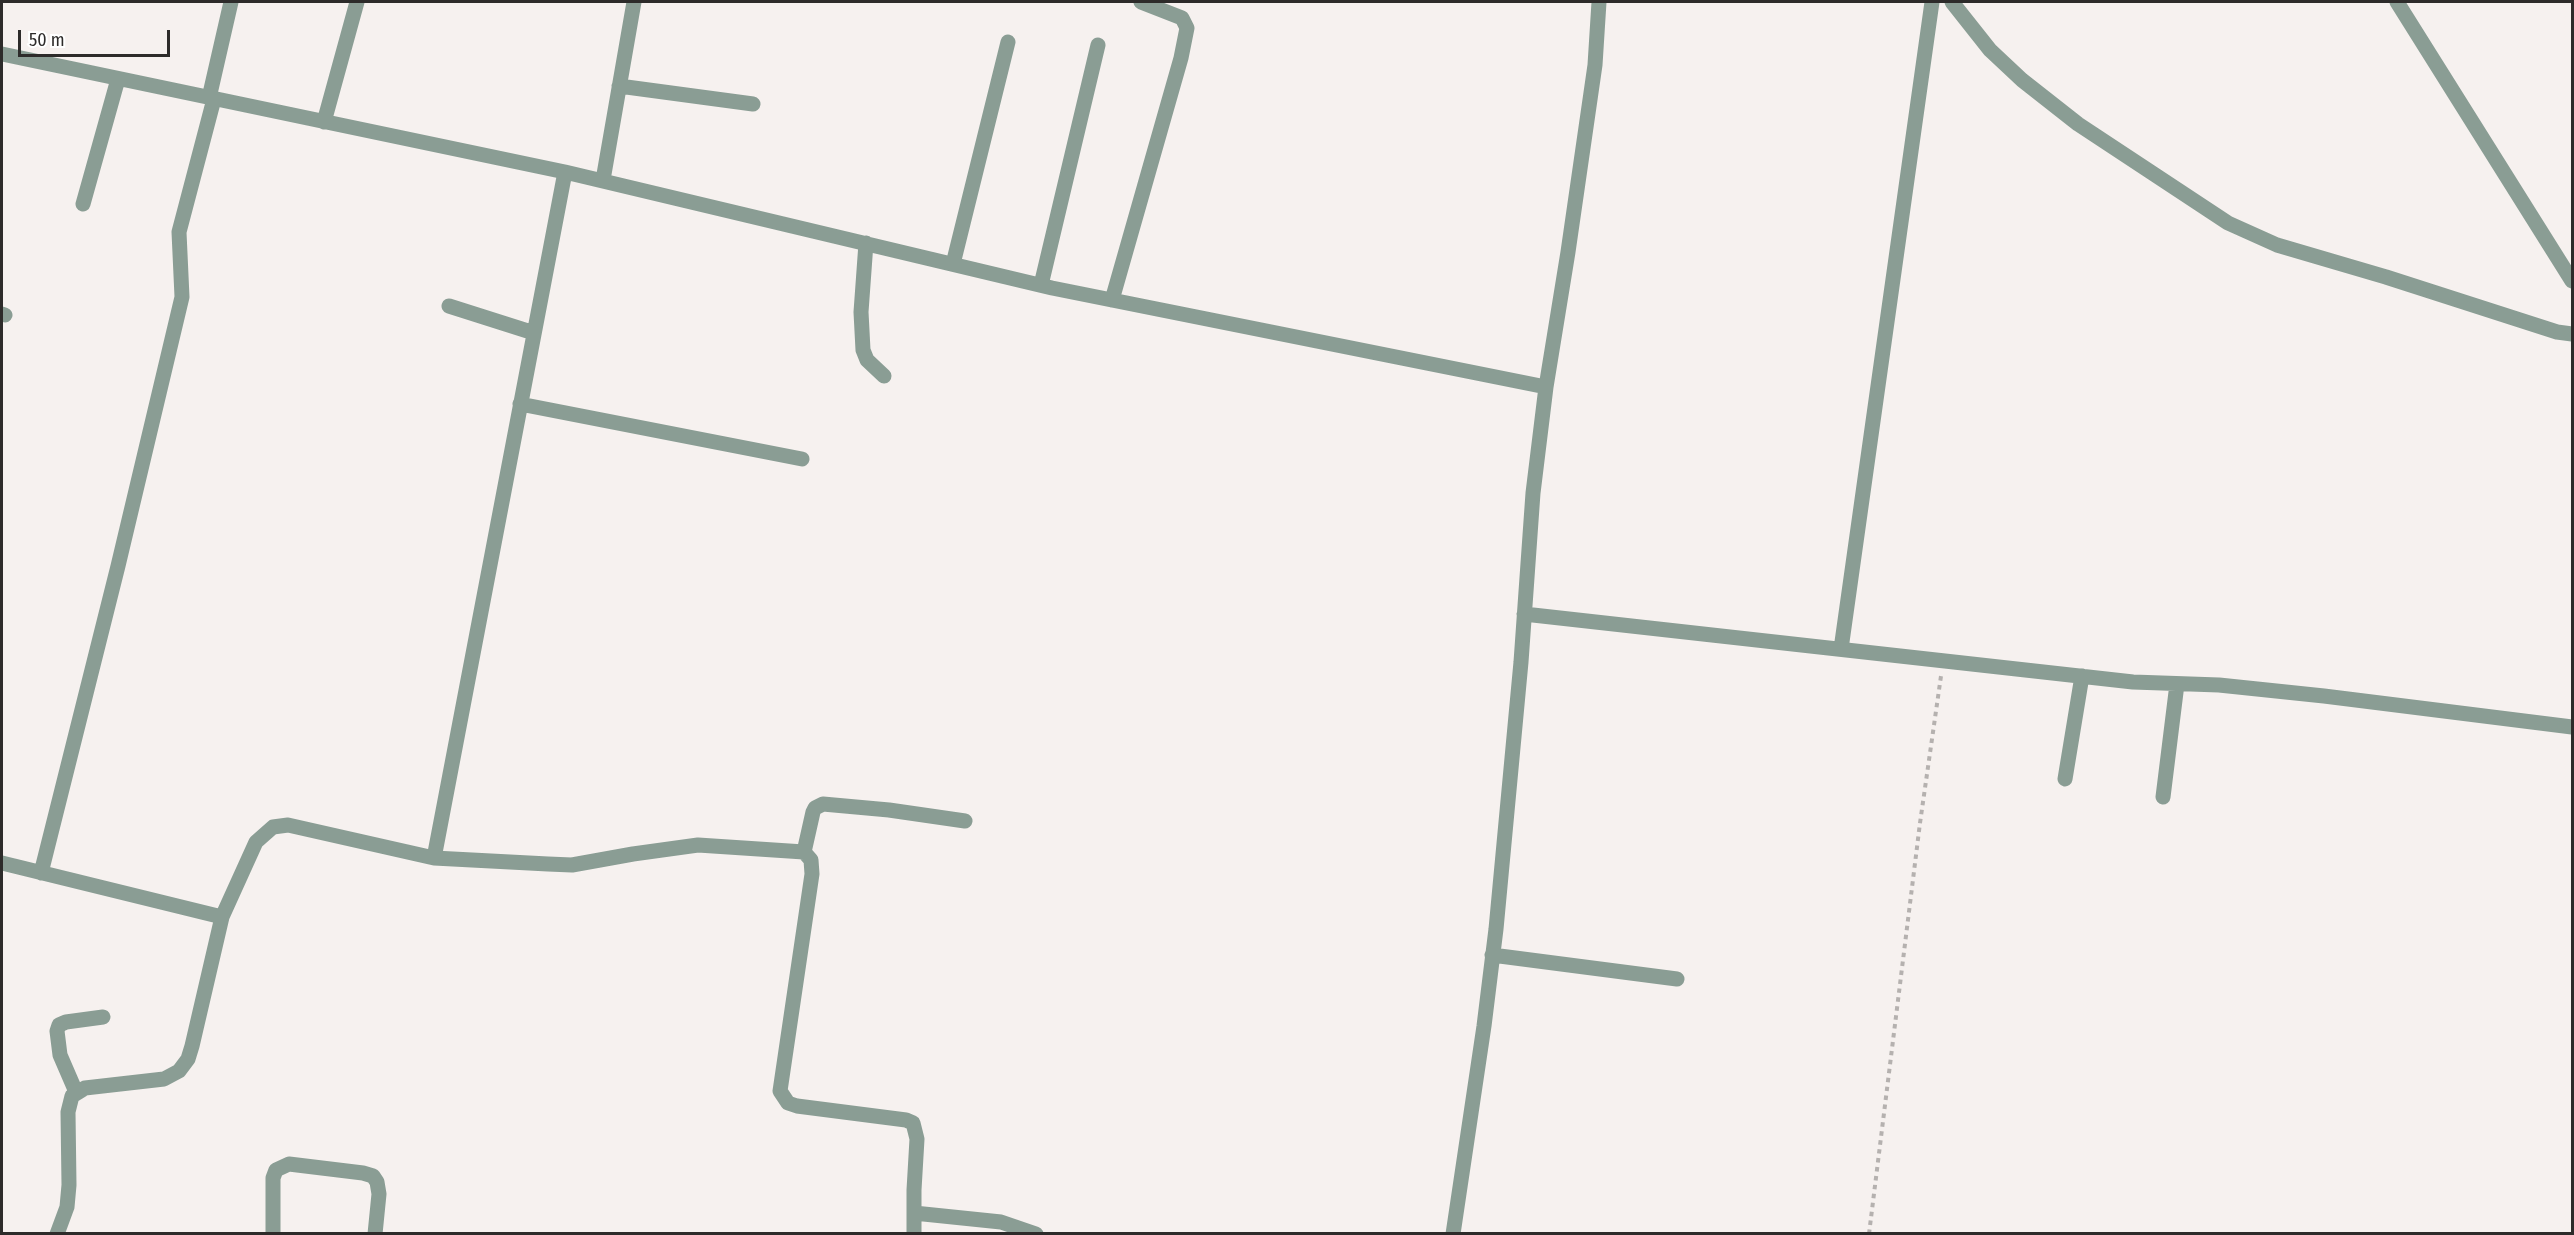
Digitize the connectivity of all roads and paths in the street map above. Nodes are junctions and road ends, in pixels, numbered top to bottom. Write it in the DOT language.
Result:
graph roads {
  1 [pos="231,2"];
  2 [pos="357,2"];
  3 [pos="634,2"];
  4 [pos="1141,2"];
  5 [pos="1599,2"];
  6 [pos="1932,2"];
  7 [pos="1952,2"];
  8 [pos="2397,2"];
  9 [pos="1008,42"];
  10 [pos="1098,45"];
  11 [pos="2,54"];
  12 [pos="118,79"];
  13 [pos="619,86"];
  14 [pos="211,99"];
  15 [pos="753,104"];
  16 [pos="324,122"];
  17 [pos="565,172"];
  18 [pos="603,180"];
  19 [pos="83,204"];
  20 [pos="866,243"];
  21 [pos="953,264"];
  22 [pos="2572,280"];
  23 [pos="1041,285"];
  24 [pos="1112,300"];
  25 [pos="449,306"];
  26 [pos="534,333"];
  27 [pos="2572,334"];
  28 [pos="884,376"];
  29 [pos="1546,387"];
  30 [pos="520,405"];
  31 [pos="802,459"];
  32 [pos="1524,615"];
  33 [pos="1841,649"];
  34 [pos="1943,661"];
  35 [pos="2082,676"];
  36 [pos="2177,684"];
  37 [pos="2572,727"];
  38 [pos="2065,778"];
  39 [pos="2163,797"];
  40 [pos="965,821"];
  41 [pos="804,852"];
  42 [pos="434,858"];
  43 [pos="2,863"];
  44 [pos="41,873"];
  45 [pos="222,917"];
  46 [pos="1492,955"];
  47 [pos="1677,979"];
  48 [pos="103,1017"];
  49 [pos="76,1092"];
  50 [pos="914,1213"];
  51 [pos="57,1233"];
  52 [pos="273,1233"];
  53 [pos="375,1233"];
  54 [pos="914,1233"];
  55 [pos="1036,1233"];
  56 [pos="1453,1233"];
  57 [pos="1869,1233"];
  1 -- 14 [label="street"];
  2 -- 16 [label="street"];
  3 -- 13 [label="street"];
  4 -- 24 [label="street"];
  5 -- 29 [label="street"];
  6 -- 33 [label="street"];
  7 -- 27 [label="street"];
  8 -- 22 [label="street"];
  9 -- 21 [label="street"];
  10 -- 23 [label="street"];
  11 -- 12 [label="street"];
  12 -- 14 [label="street"];
  12 -- 19 [label="street"];
  13 -- 15 [label="street"];
  13 -- 18 [label="street"];
  14 -- 16 [label="street"];
  14 -- 44 [label="street"];
  16 -- 17 [label="street"];
  17 -- 18 [label="street"];
  17 -- 26 [label="street"];
  18 -- 20 [label="street"];
  20 -- 21 [label="street"];
  20 -- 28 [label="street"];
  21 -- 23 [label="street"];
  23 -- 24 [label="street"];
  24 -- 29 [label="street"];
  25 -- 26 [label="street"];
  26 -- 30 [label="street"];
  29 -- 32 [label="street"];
  30 -- 31 [label="street"];
  30 -- 42 [label="street"];
  32 -- 33 [label="street"];
  32 -- 46 [label="street"];
  33 -- 34 [label="street"];
  34 -- 35 [label="street"];
  34 -- 57 [label="path"];
  35 -- 36 [label="street"];
  35 -- 38 [label="street"];
  36 -- 37 [label="street"];
  36 -- 39 [label="street"];
  40 -- 41 [label="street"];
  41 -- 42 [label="street"];
  41 -- 50 [label="street"];
  42 -- 45 [label="street"];
  43 -- 44 [label="street"];
  44 -- 45 [label="street"];
  45 -- 49 [label="street"];
  46 -- 47 [label="street"];
  46 -- 56 [label="street"];
  48 -- 49 [label="street"];
  49 -- 51 [label="street"];
  50 -- 54 [label="street"];
  50 -- 55 [label="street"];
  52 -- 53 [label="street"];
}
